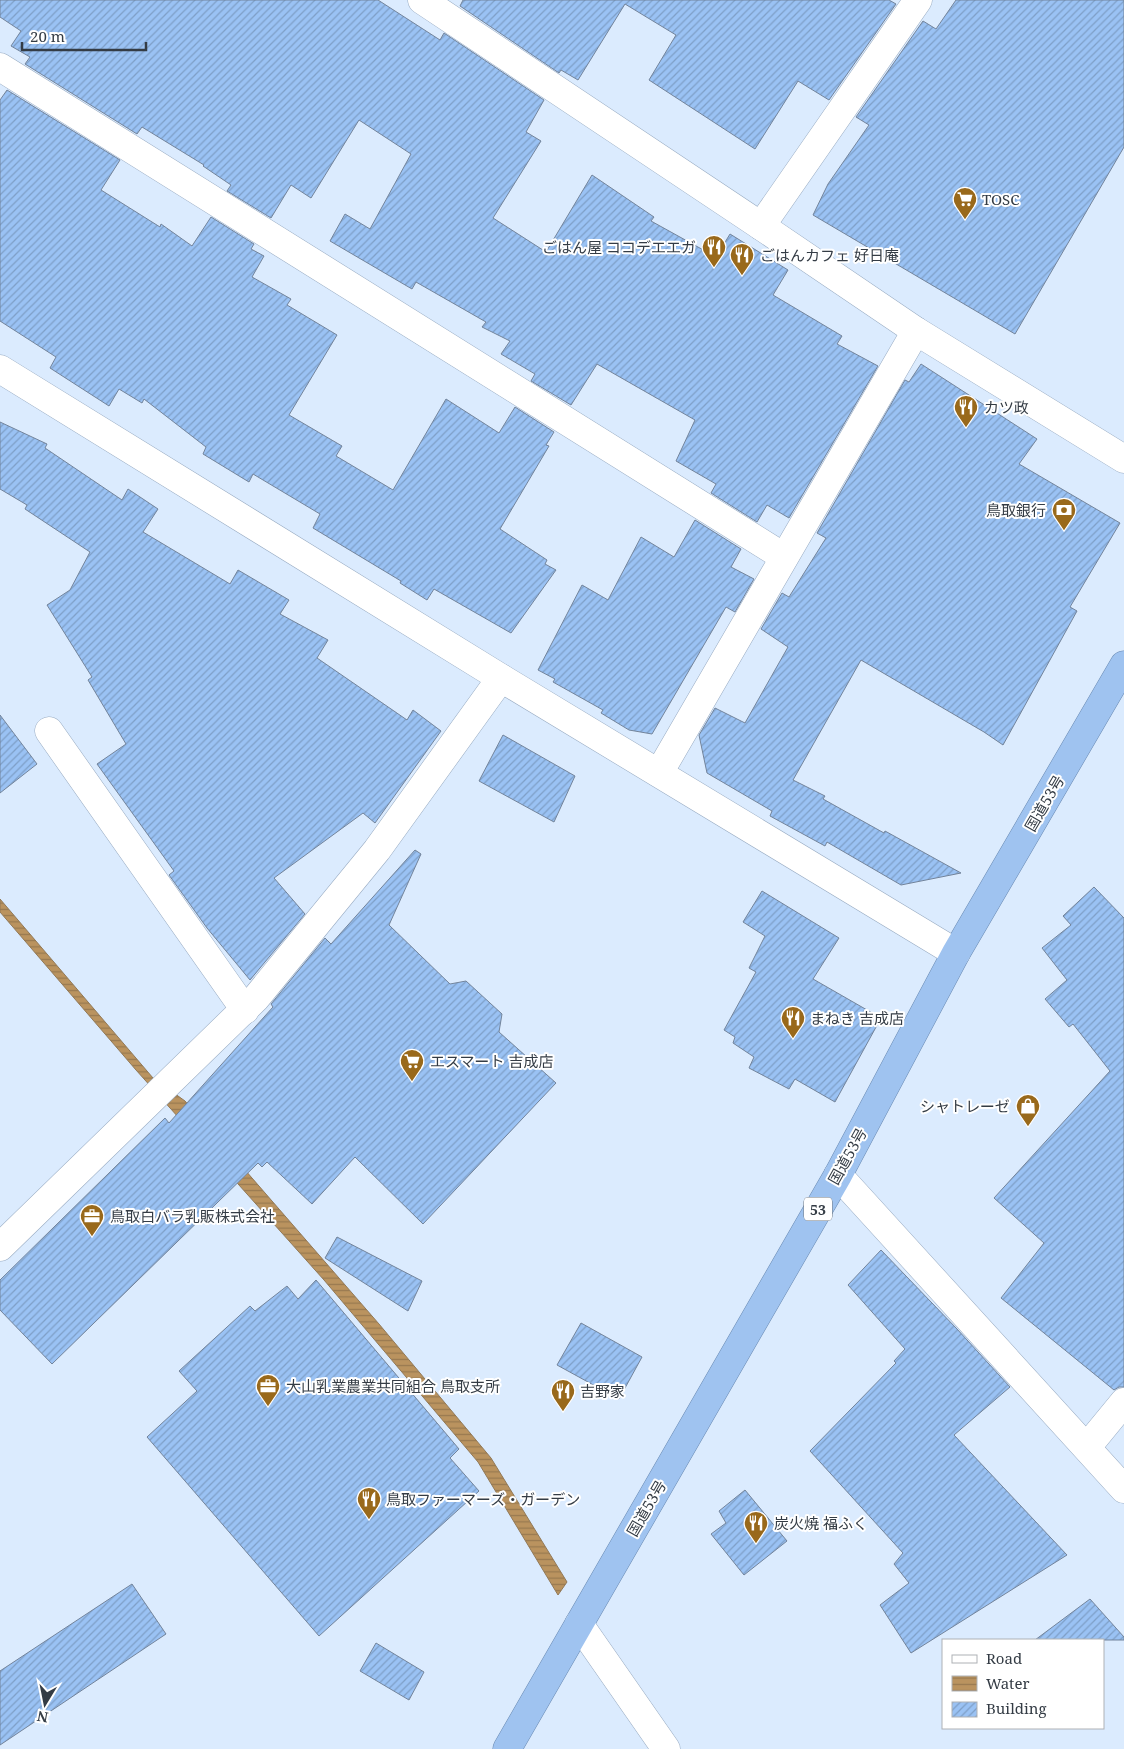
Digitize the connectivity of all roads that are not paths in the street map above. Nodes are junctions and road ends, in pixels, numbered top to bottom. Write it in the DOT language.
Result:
graph roads {
  1 [pos="422,0"];
  2 [pos="918,0"];
  3 [pos="0,67"];
  4 [pos="762,226"];
  5 [pos="916,331"];
  6 [pos="0,369"];
  7 [pos="1124,458"];
  8 [pos="784,557"];
  9 [pos="1124,665"];
  10 [pos="501,678"];
  11 [pos="49,731"];
  12 [pos="659,773"];
  13 [pos="956,954"];
  14 [pos="245,1010"];
  15 [pos="838,1175"];
  16 [pos="0,1247"];
  17 [pos="1124,1402"];
  18 [pos="1087,1447"];
  19 [pos="1124,1489"];
  20 [pos="579,1624"];
  21 [pos="507,1749"];
  22 [pos="666,1749"];
  1 -- 4 [label="street"];
  2 -- 4 [label="street"];
  3 -- 8 [label="street"];
  4 -- 5 [label="street"];
  5 -- 7 [label="street"];
  5 -- 8 [label="street"];
  6 -- 10 [label="street"];
  8 -- 12 [label="street"];
  9 -- 13 [label="highway, 国道53号 / 53"];
  10 -- 12 [label="street"];
  10 -- 14 [label="street"];
  11 -- 14 [label="street"];
  12 -- 13 [label="street"];
  13 -- 15 [label="highway, 国道53号 / 53"];
  14 -- 16 [label="street"];
  15 -- 18 [label="street"];
  15 -- 20 [label="highway, 国道53号 / 53"];
  17 -- 18 [label="street"];
  18 -- 19 [label="street"];
  20 -- 21 [label="highway, 国道53号 / 53"];
  20 -- 22 [label="street"];
}
